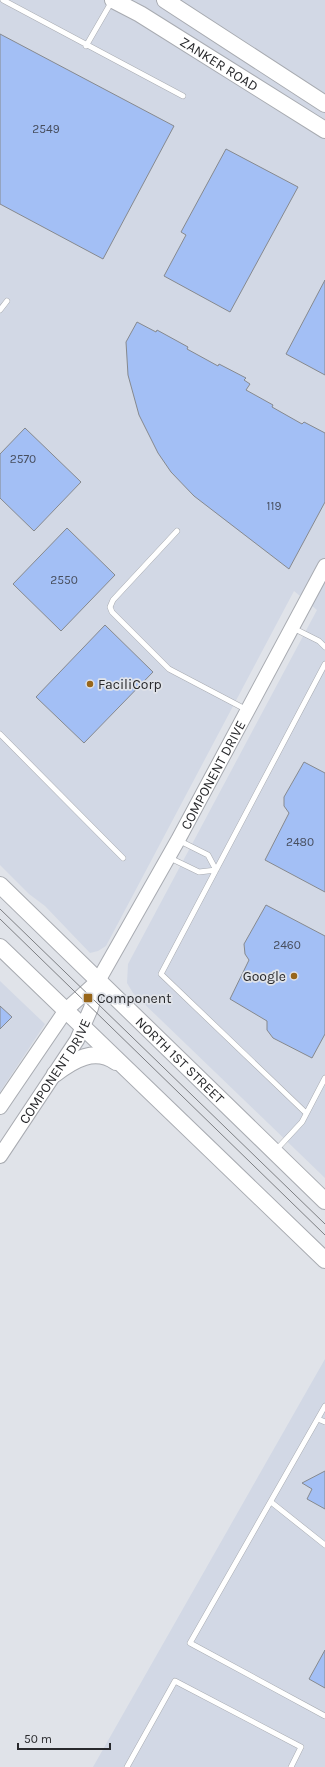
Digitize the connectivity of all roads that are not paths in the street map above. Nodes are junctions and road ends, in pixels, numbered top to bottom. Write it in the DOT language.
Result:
graph roads {
  1 [pos="3,0"];
  2 [pos="113,0"];
  3 [pos="165,0"];
  4 [pos="86,46"];
  5 [pos="183,96"];
  6 [pos="325,104"];
  7 [pos="325,130"];
  8 [pos="7,302"];
  9 [pos="0,310"];
  10 [pos="177,531"];
  11 [pos="325,566"];
  12 [pos="292,628"];
  13 [pos="325,647"];
  14 [pos="325,664"];
  15 [pos="248,710"];
  16 [pos="0,734"];
  17 [pos="178,840"];
  18 [pos="169,857"];
  19 [pos="123,858"];
  20 [pos="216,870"];
  21 [pos="0,885"];
  22 [pos="0,947"];
  23 [pos="98,981"];
  24 [pos="66,1010"];
  25 [pos="84,1027"];
  26 [pos="55,1074"];
  27 [pos="132,1074"];
  28 [pos="325,1078"];
  29 [pos="0,1107"];
  30 [pos="306,1113"];
  31 [pos="274,1152"];
  32 [pos="0,1156"];
  33 [pos="325,1201"];
  34 [pos="325,1260"];
  35 [pos="325,1406"];
  36 [pos="318,1419"];
  37 [pos="325,1422"];
  38 [pos="271,1502"];
  39 [pos="325,1545"];
  40 [pos="325,1716"];
  41 [pos="127,1767"];
  42 [pos="291,1767"];
  1 -- 4 [label="lane"];
  2 -- 4 [label="lane"];
  2 -- 7 [label="main road, ZANKER ROAD"];
  3 -- 6 [label="main road, ZANKER ROAD"];
  4 -- 5 [label="lane"];
  8 -- 9 [label="lane"];
  10 -- 15 [label="lane"];
  11 -- 12 [label="street, COMPONENT DRIVE"];
  12 -- 13 [label="lane"];
  12 -- 15 [label="street, COMPONENT DRIVE"];
  14 -- 20 [label="lane"];
  15 -- 17 [label="street, COMPONENT DRIVE"];
  16 -- 19 [label="lane"];
  17 -- 18 [label="street, COMPONENT DRIVE"];
  17 -- 20 [label="lane"];
  18 -- 20 [label="lane"];
  18 -- 23 [label="street, COMPONENT DRIVE"];
  20 -- 30 [label="lane"];
  21 -- 23 [label="main road, NORTH 1ST STREET"];
  22 -- 24 [label="main road"];
  23 -- 24 [label="street, COMPONENT DRIVE"];
  23 -- 25 [label="street, COMPONENT DRIVE"];
  23 -- 31 [label="main road, NORTH 1ST STREET"];
  24 -- 25 [label="main road"];
  24 -- 29 [label="street, COMPONENT DRIVE"];
  25 -- 26 [label="street, COMPONENT DRIVE"];
  25 -- 27 [label="main road"];
  26 -- 27 [label="main road"];
  26 -- 32 [label="street, COMPONENT DRIVE"];
  27 -- 34 [label="main road"];
  28 -- 30 [label="lane"];
  30 -- 31 [label="lane"];
  31 -- 33 [label="main road, NORTH 1ST STREET"];
  35 -- 36 [label="lane"];
  36 -- 37 [label="lane"];
  36 -- 38 [label="lane"];
  38 -- 39 [label="lane"];
  38 -- 40 [label="lane"];
  41 -- 42 [label="lane"];
}
